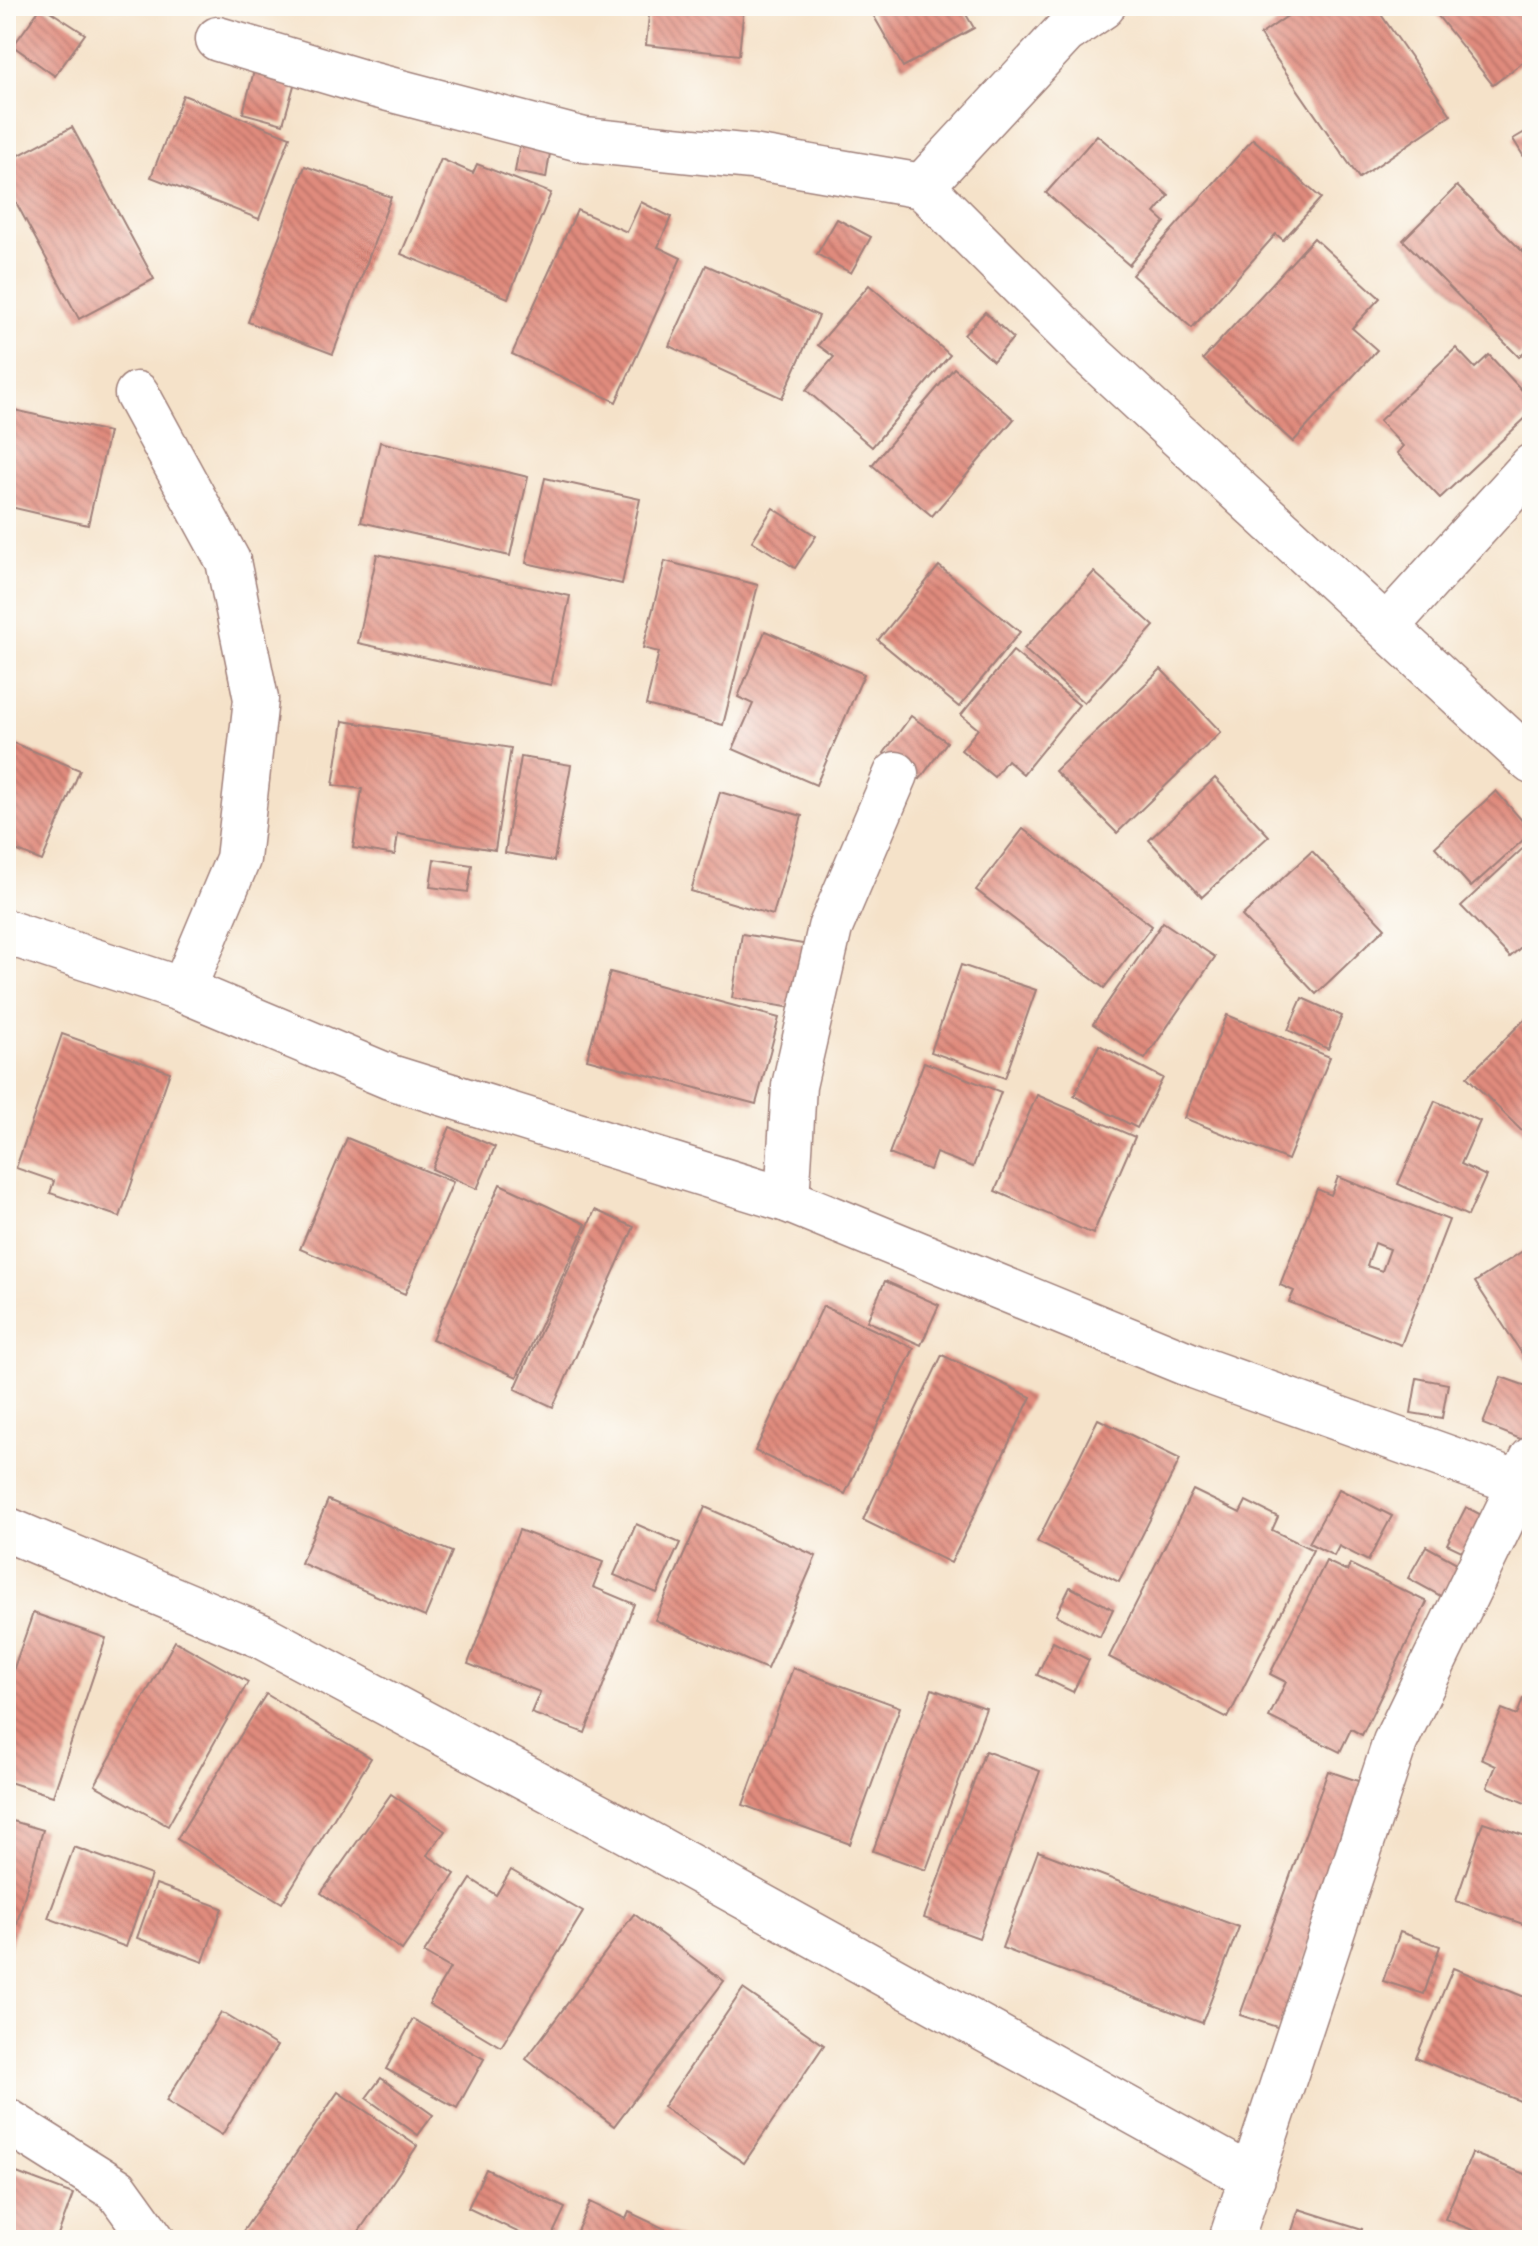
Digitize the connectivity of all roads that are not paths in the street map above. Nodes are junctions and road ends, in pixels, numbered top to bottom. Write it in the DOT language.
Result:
graph roads {
  1 [pos="1103,6"];
  2 [pos="1055,19"];
  3 [pos="218,39"];
  4 [pos="922,186"];
  5 [pos="137,394"];
  6 [pos="1532,466"];
  7 [pos="1387,626"];
  8 [pos="1532,762"];
  9 [pos="896,774"];
  10 [pos="6,932"];
  11 [pos="183,990"];
  12 [pos="787,1200"];
  13 [pos="1526,1471"];
  14 [pos="6,1529"];
  15 [pos="6,2120"];
  16 [pos="1253,2178"];
  17 [pos="153,2240"];
  18 [pos="1231,2240"];
  1 -- 2 [label="street"];
  2 -- 4 [label="street"];
  3 -- 4 [label="street"];
  4 -- 7 [label="street"];
  5 -- 11 [label="street"];
  6 -- 7 [label="street"];
  7 -- 8 [label="street"];
  9 -- 12 [label="street"];
  10 -- 11 [label="street"];
  11 -- 12 [label="street"];
  12 -- 13 [label="street"];
  13 -- 16 [label="street"];
  14 -- 16 [label="street"];
  15 -- 17 [label="street"];
  16 -- 18 [label="street"];
}
